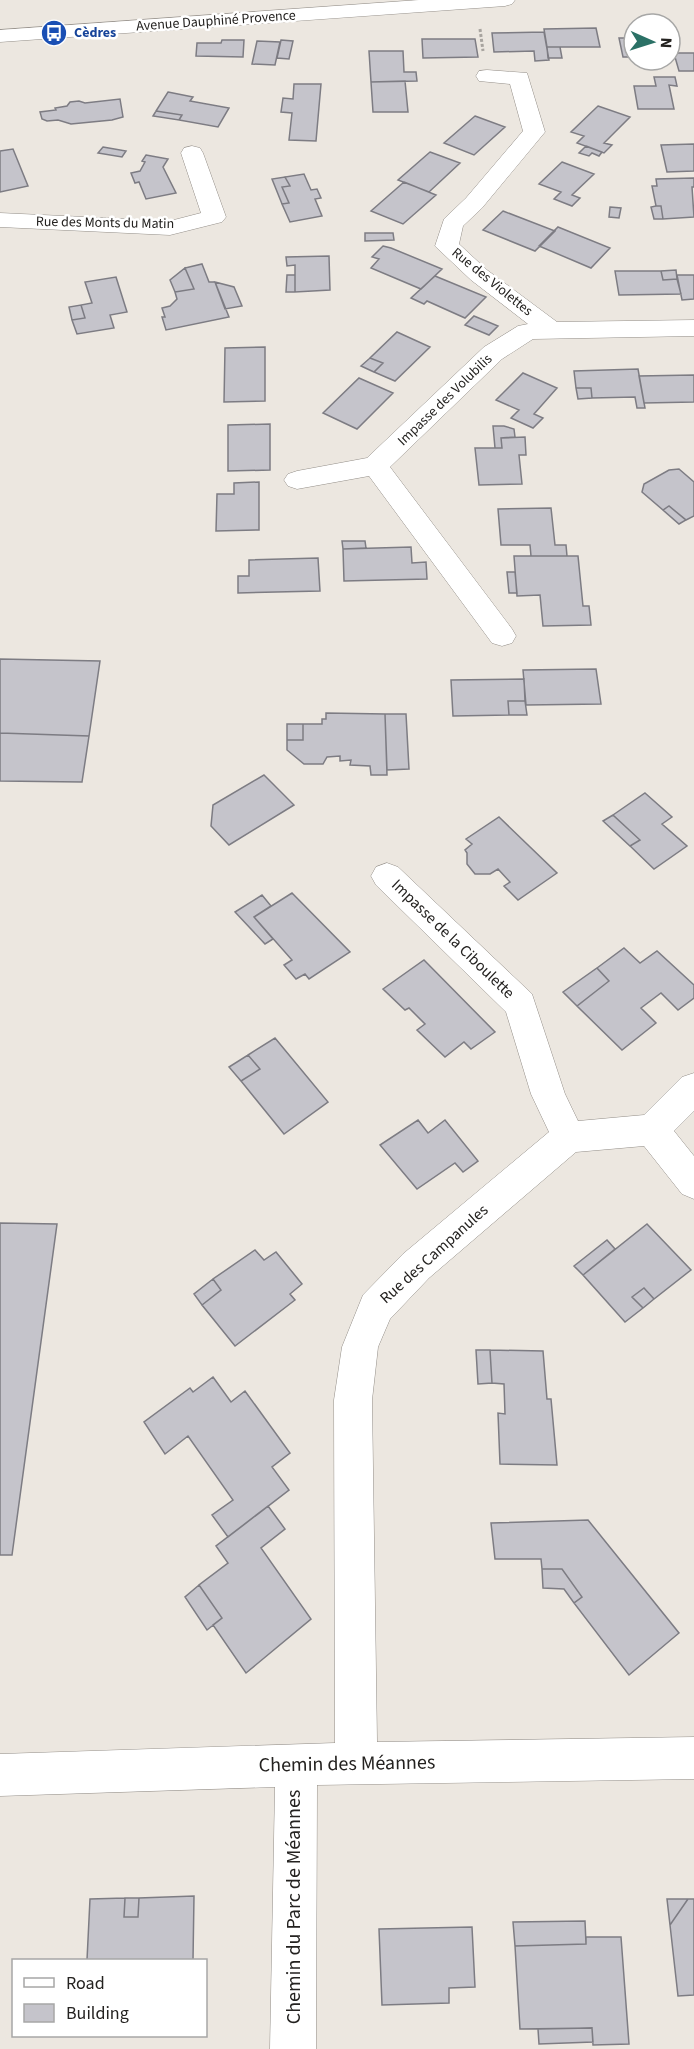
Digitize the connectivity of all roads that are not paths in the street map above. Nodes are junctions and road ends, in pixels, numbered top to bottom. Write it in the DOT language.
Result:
graph roads {
  1 [pos="363,0"];
  2 [pos="505,0"];
  3 [pos="0,24"];
  4 [pos="0,36"];
  5 [pos="487,76"];
  6 [pos="192,153"];
  7 [pos="0,220"];
  8 [pos="694,328"];
  9 [pos="552,330"];
  10 [pos="375,466"];
  11 [pos="297,480"];
  12 [pos="502,636"];
  13 [pos="387,876"];
  14 [pos="694,1088"];
  15 [pos="652,1130"];
  16 [pos="568,1137"];
  17 [pos="694,1183"];
  18 [pos="694,1758"];
  19 [pos="356,1763"];
  20 [pos="296,1765"];
  21 [pos="0,1775"];
  22 [pos="293,2049"];
  1 -- 3 [label="street, Avenue Dauphiné Provence"];
  2 -- 4 [label="street, Avenue Dauphiné Provence"];
  5 -- 9 [label="street, Rue des Violettes"];
  6 -- 7 [label="street, Rue des Monts du Matin"];
  8 -- 9 [label="street"];
  9 -- 10 [label="street, Impasse des Volubilis"];
  10 -- 11 [label="street"];
  10 -- 12 [label="street"];
  13 -- 16 [label="street, Impasse de la Ciboulette"];
  14 -- 15 [label="street"];
  15 -- 16 [label="street"];
  15 -- 17 [label="street"];
  16 -- 19 [label="street, Rue des Campanules"];
  18 -- 19 [label="street, Chemin des Méannes"];
  19 -- 20 [label="street, Chemin des Méannes"];
  20 -- 21 [label="street, Chemin des Méannes"];
  20 -- 22 [label="street, Chemin du Parc de Méannes"];
}
